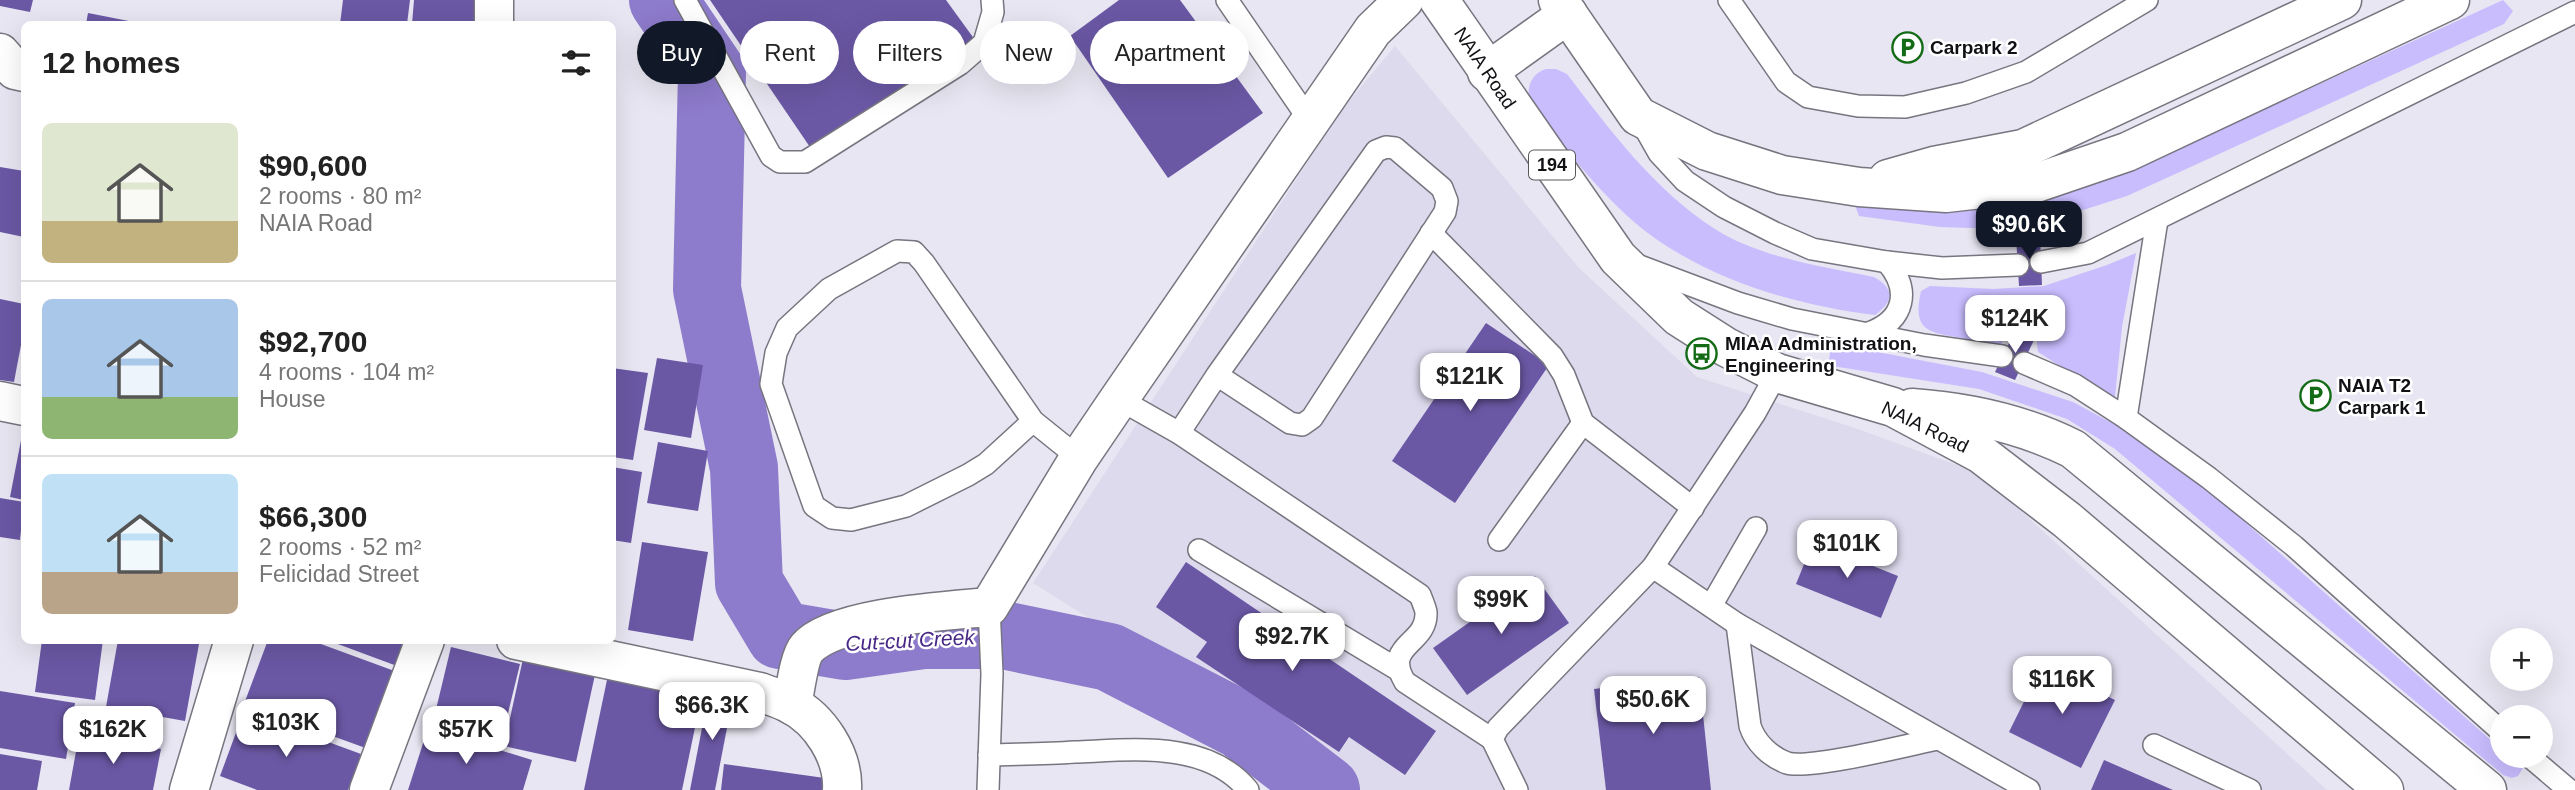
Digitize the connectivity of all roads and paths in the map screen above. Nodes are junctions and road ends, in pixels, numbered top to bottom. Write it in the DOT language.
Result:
graph roads {
  1 [pos="494,0"];
  2 [pos="685,0"];
  3 [pos="992,0"];
  4 [pos="1227,0"];
  5 [pos="1404,0"];
  6 [pos="1439,0"];
  7 [pos="1729,0"];
  8 [pos="2147,0"];
  9 [pos="2342,0"];
  10 [pos="2450,0"];
  11 [pos="1563,7"];
  12 [pos="2575,12"];
  13 [pos="494,21"];
  14 [pos="0,53"];
  15 [pos="21,71"];
  16 [pos="1487,72"];
  17 [pos="1638,116"];
  18 [pos="1310,121"];
  19 [pos="1859,187"];
  20 [pos="2157,220"];
  21 [pos="1431,233"];
  22 [pos="1618,258"];
  23 [pos="1887,262"];
  24 [pos="2041,262"];
  25 [pos="2018,265"];
  26 [pos="1870,333"];
  27 [pos="2002,356"];
  28 [pos="2024,363"];
  29 [pos="1777,373"];
  30 [pos="1217,375"];
  31 [pos="1119,399"];
  32 [pos="0,401"];
  33 [pos="21,404"];
  34 [pos="1893,407"];
  35 [pos="2126,418"];
  36 [pos="1032,421"];
  37 [pos="1584,423"];
  38 [pos="1179,433"];
  39 [pos="1079,458"];
  40 [pos="1693,508"];
  41 [pos="1756,528"];
  42 [pos="1499,540"];
  43 [pos="1199,550"];
  44 [pos="1653,567"];
  45 [pos="1711,606"];
  46 [pos="989,623"];
  47 [pos="1737,624"];
  48 [pos="233,644"];
  49 [pos="424,644"];
  50 [pos="535,644"];
  51 [pos="1397,669"];
  52 [pos="792,705"];
  53 [pos="2490,721"];
  54 [pos="1492,739"];
  55 [pos="1937,739"];
  56 [pos="2154,745"];
  57 [pos="989,755"];
  58 [pos="2543,768"];
  59 [pos="188,790"];
  60 [pos="369,790"];
  61 [pos="842,790"];
  62 [pos="988,790"];
  63 [pos="1248,790"];
  64 [pos="1517,790"];
  65 [pos="2029,790"];
  66 [pos="2250,790"];
  67 [pos="2384,790"];
  68 [pos="2487,790"];
  69 [pos="2569,790"];
  1 -- 13 [label="main road"];
  2 -- 3 [label="lane"];
  4 -- 18 [label="lane"];
  5 -- 18 [label="main road"];
  6 -- 16 [label="main road, NAIA Road / 194"];
  7 -- 8 [label="lane"];
  9 -- 19 [label="main road"];
  10 -- 19 [label="main road"];
  11 -- 16 [label="main road"];
  11 -- 17 [label="main road"];
  12 -- 20 [label="lane"];
  14 -- 15 [label="main road"];
  16 -- 22 [label="main road, NAIA Road / 194"];
  17 -- 19 [label="main road"];
  17 -- 23 [label="lane"];
  18 -- 31 [label="main road"];
  20 -- 24 [label="lane"];
  20 -- 35 [label="lane"];
  21 -- 30 [label="lane"];
  21 -- 30 [label="lane"];
  21 -- 37 [label="lane"];
  22 -- 26 [label="lane"];
  22 -- 29 [label="main road, NAIA Road"];
  23 -- 25 [label="lane"];
  23 -- 26 [label="lane"];
  26 -- 27 [label="lane"];
  28 -- 35 [label="lane"];
  29 -- 34 [label="main road, NAIA Road"];
  29 -- 40 [label="lane"];
  30 -- 38 [label="lane"];
  31 -- 38 [label="lane"];
  31 -- 39 [label="main road"];
  32 -- 33 [label="main road"];
  34 -- 67 [label="main road, NAIA Road"];
  34 -- 68 [label="main road"];
  35 -- 53 [label="lane"];
  36 -- 36 [label="lane"];
  36 -- 39 [label="lane"];
  37 -- 40 [label="lane"];
  37 -- 42 [label="lane"];
  38 -- 51 [label="lane"];
  39 -- 46 [label="main road"];
  40 -- 44 [label="lane"];
  41 -- 45 [label="lane"];
  43 -- 51 [label="lane"];
  44 -- 45 [label="lane"];
  44 -- 54 [label="lane"];
  45 -- 47 [label="lane"];
  46 -- 52 [label="main road"];
  46 -- 57 [label="lane"];
  47 -- 55 [label="lane"];
  47 -- 55 [label="lane"];
  48 -- 59 [label="main road"];
  49 -- 60 [label="main road"];
  50 -- 52 [label="main road"];
  51 -- 54 [label="lane"];
  52 -- 61 [label="main road"];
  54 -- 64 [label="lane"];
  55 -- 65 [label="lane"];
  56 -- 66 [label="lane"];
  57 -- 62 [label="lane"];
  57 -- 63 [label="lane"];
  58 -- 69 [label="lane"];
}
